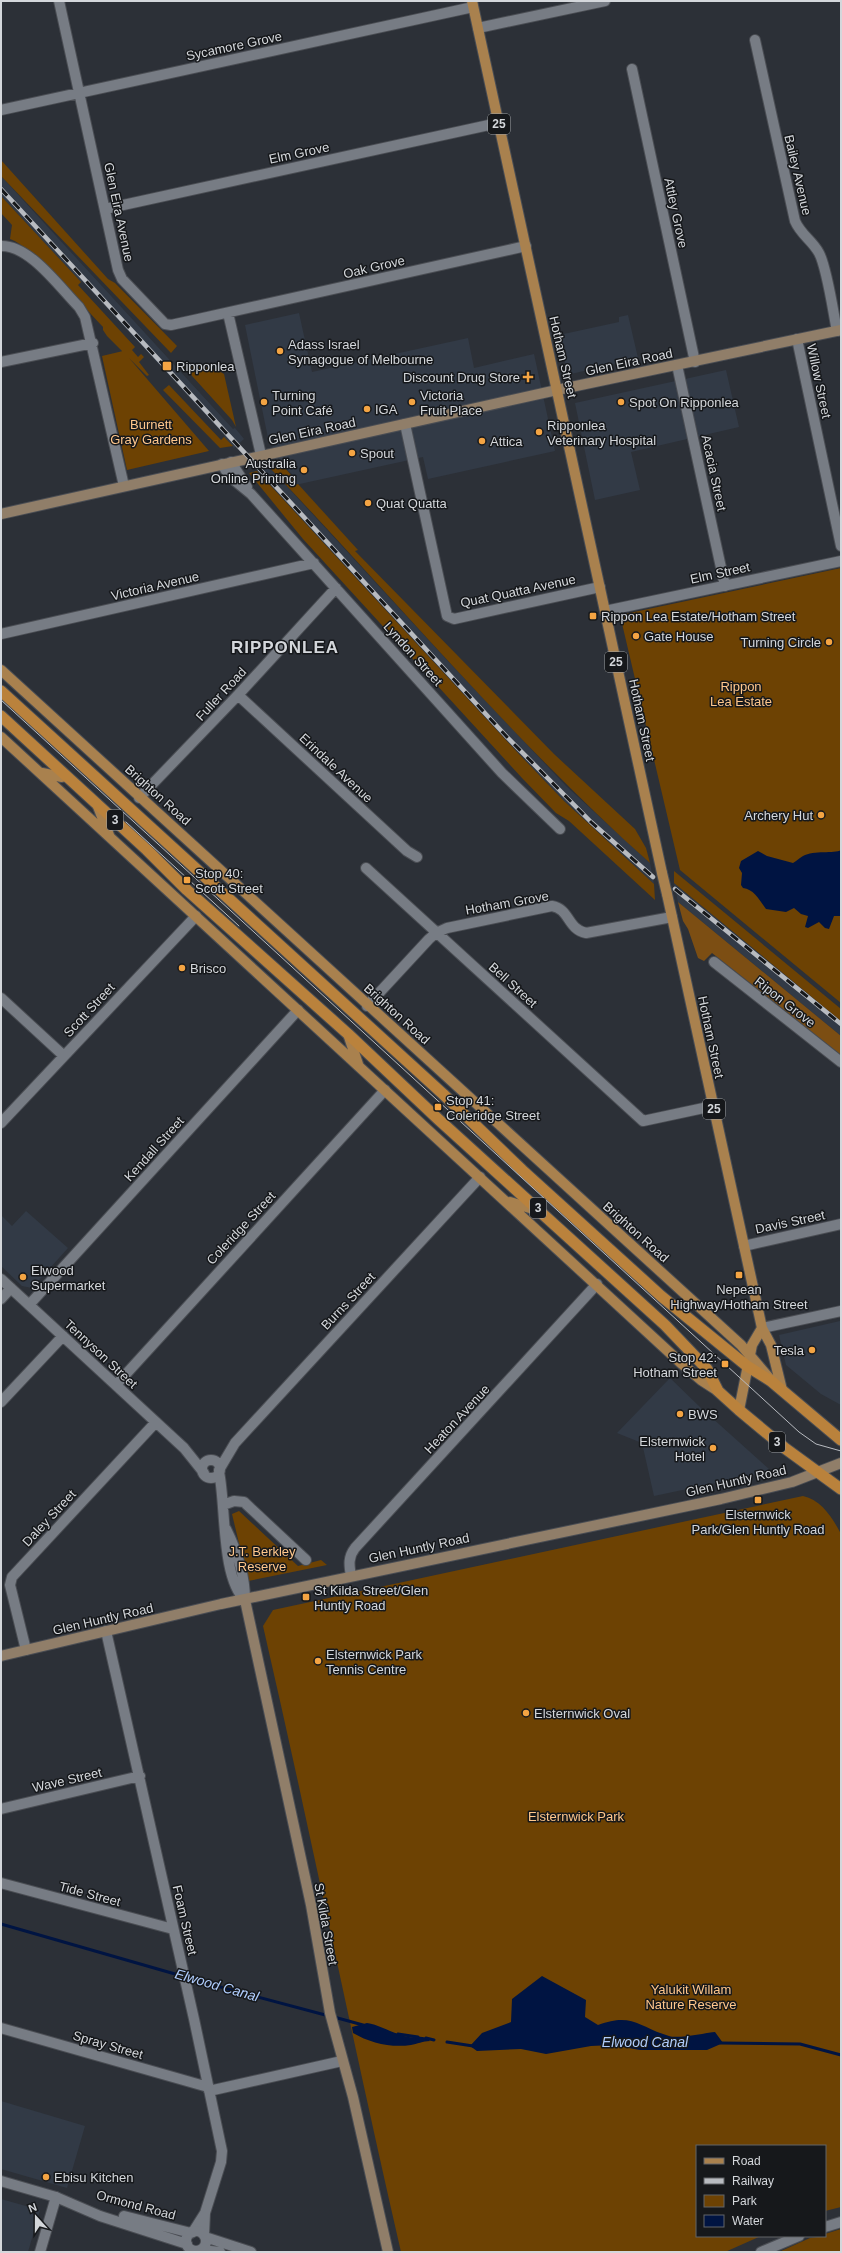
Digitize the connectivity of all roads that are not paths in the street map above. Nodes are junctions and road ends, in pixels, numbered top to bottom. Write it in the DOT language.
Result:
graph roads {
  1 [pos="60,1"];
  2 [pos="605,1"];
  3 [pos="473,4"];
  4 [pos="478,28"];
  5 [pos="756,40"];
  6 [pos="632,69"];
  7 [pos="80,93"];
  8 [pos="1,110"];
  9 [pos="498,123"];
  10 [pos="105,209"];
  11 [pos="1,246"];
  12 [pos="526,246"];
  13 [pos="228,313"];
  14 [pos="839,330"];
  15 [pos="797,339"];
  16 [pos="93,343"];
  17 [pos="1,362"];
  18 [pos="695,362"];
  19 [pos="677,365"];
  20 [pos="557,390"];
  21 [pos="405,424"];
  22 [pos="261,455"];
  23 [pos="226,463"];
  24 [pos="124,486"];
  25 [pos="1,514"];
  26 [pos="841,546"];
  27 [pos="841,561"];
  28 [pos="314,563"];
  29 [pos="725,586"];
  30 [pos="600,587"];
  31 [pos="336,588"];
  32 [pos="605,611"];
  33 [pos="1,634"];
  34 [pos="1,670"];
  35 [pos="1,691"];
  36 [pos="238,695"];
  37 [pos="1,716"];
  38 [pos="2,738"];
  39 [pos="79,763"];
  40 [pos="42,773"];
  41 [pos="66,776"];
  42 [pos="139,798"];
  43 [pos="97,804"];
  44 [pos="560,828"];
  45 [pos="110,837"];
  46 [pos="417,857"];
  47 [pos="366,868"];
  48 [pos="196,916"];
  49 [pos="672,917"];
  50 [pos="436,933"];
  51 [pos="238,954"];
  52 [pos="288,954"];
  53 [pos="317,960"];
  54 [pos="714,962"];
  55 [pos="275,967"];
  56 [pos="1,998"];
  57 [pos="367,1006"];
  58 [pos="298,1010"];
  59 [pos="348,1034"];
  60 [pos="64,1056"];
  61 [pos="841,1062"];
  62 [pos="359,1066"];
  63 [pos="386,1090"];
  64 [pos="476,1106"];
  65 [pos="713,1106"];
  66 [pos="1,1123"];
  67 [pos="482,1131"];
  68 [pos="480,1177"];
  69 [pos="549,1193"];
  70 [pos="506,1200"];
  71 [pos="536,1206"];
  72 [pos="841,1224"];
  73 [pos="744,1246"];
  74 [pos="1,1279"];
  75 [pos="597,1284"];
  76 [pos="11,1288"];
  77 [pos="1,1299"];
  78 [pos="29,1305"];
  79 [pos="841,1311"];
  80 [pos="762,1328"];
  81 [pos="63,1336"];
  82 [pos="750,1354"];
  83 [pos="748,1366"];
  84 [pos="771,1381"];
  85 [pos="116,1385"];
  86 [pos="782,1390"];
  87 [pos="718,1391"];
  88 [pos="1,1402"];
  89 [pos="739,1410"];
  90 [pos="156,1422"];
  91 [pos="841,1440"];
  92 [pos="235,1443"];
  93 [pos="184,1448"];
  94 [pos="209,1461"];
  95 [pos="841,1463"];
  96 [pos="219,1471"];
  97 [pos="818,1473"];
  98 [pos="206,1475"];
  99 [pos="841,1489"];
  100 [pos="223,1505"];
  101 [pos="306,1560"];
  102 [pos="351,1576"];
  103 [pos="245,1600"];
  104 [pos="106,1632"];
  105 [pos="26,1650"];
  106 [pos="1,1656"];
  107 [pos="140,1776"];
  108 [pos="1,1809"];
  109 [pos="1,1883"];
  110 [pos="173,1929"];
  111 [pos="1,2028"];
  112 [pos="342,2061"];
  113 [pos="209,2089"];
  114 [pos="1,2181"];
  115 [pos="56,2197"];
  116 [pos="73,2204"];
  117 [pos="205,2213"];
  118 [pos="841,2222"];
  119 [pos="826,2227"];
  120 [pos="192,2232"];
  121 [pos="205,2236"];
  122 [pos="797,2237"];
  123 [pos="187,2248"];
  124 [pos="199,2251"];
  125 [pos="40,2252"];
  126 [pos="220,2252"];
  127 [pos="251,2252"];
  128 [pos="388,2252"];
  129 [pos="761,2252"];
  1 -- 7 [label="street, Glen Eira Avenue"];
  2 -- 4 [label="street"];
  3 -- 4 [label="main road, Hotham Street / 25"];
  3 -- 7 [label="street, Sycamore Grove"];
  4 -- 9 [label="main road, Hotham Street / 25"];
  5 -- 14 [label="street, Bailey Avenue"];
  6 -- 18 [label="street, Attley Grove"];
  7 -- 8 [label="street, Sycamore Grove"];
  7 -- 10 [label="street, Glen Eira Avenue"];
  9 -- 10 [label="street, Elm Grove"];
  9 -- 12 [label="main road, Hotham Street / 25"];
  10 -- 13 [label="street, Glen Eira Avenue"];
  11 -- 16 [label="street"];
  12 -- 13 [label="street, Oak Grove"];
  12 -- 20 [label="main road, Hotham Street / 25"];
  13 -- 22 [label="street"];
  14 -- 15 [label="main road, Glen Eira Road"];
  15 -- 18 [label="main road, Glen Eira Road"];
  15 -- 26 [label="street, Willow Street"];
  16 -- 17 [label="street"];
  16 -- 24 [label="street"];
  18 -- 19 [label="main road, Glen Eira Road"];
  19 -- 20 [label="main road, Glen Eira Road"];
  19 -- 29 [label="street, Acacia Street"];
  20 -- 21 [label="main road, Glen Eira Road"];
  20 -- 30 [label="main road, Hotham Street / 25"];
  21 -- 22 [label="main road, Glen Eira Road"];
  21 -- 30 [label="street, Quat Quatta Avenue"];
  22 -- 23 [label="main road, Glen Eira Road"];
  23 -- 24 [label="main road, Glen Eira Road"];
  23 -- 28 [label="street, Lyndon Street"];
  24 -- 25 [label="main road, Glen Eira Road"];
  27 -- 29 [label="street, Elm Street"];
  28 -- 31 [label="street, Lyndon Street"];
  28 -- 33 [label="street, Victoria Avenue"];
  29 -- 32 [label="street, Elm Street"];
  30 -- 32 [label="main road, Hotham Street / 25"];
  31 -- 36 [label="street, Fuller Road"];
  31 -- 44 [label="street, Lyndon Street"];
  32 -- 49 [label="main road, Hotham Street / 25, bridge"];
  34 -- 42 [label="main road, Brighton Road"];
  35 -- 39 [label="highway, Brighton Road / 3"];
  36 -- 42 [label="street, Fuller Road"];
  36 -- 46 [label="street, Erindale Avenue"];
  37 -- 41 [label="highway, 3"];
  38 -- 40 [label="main road"];
  39 -- 41 [label="highway"];
  39 -- 52 [label="highway, Brighton Road / 3"];
  40 -- 41 [label="main road"];
  40 -- 45 [label="main road"];
  41 -- 43 [label="highway, 3"];
  42 -- 53 [label="main road, Brighton Road"];
  43 -- 45 [label="main road"];
  43 -- 55 [label="highway, 3"];
  45 -- 48 [label="main road"];
  47 -- 50 [label="street, Bell Street"];
  48 -- 51 [label="main road"];
  48 -- 60 [label="street, Scott Street"];
  49 -- 50 [label="street, Hotham Grove"];
  49 -- 65 [label="main road, Hotham Street / 25"];
  50 -- 57 [label="street, Hotham Grove"];
  50 -- 65 [label="street, Bell Street"];
  51 -- 55 [label="main road"];
  51 -- 58 [label="main road"];
  52 -- 53 [label="main road"];
  52 -- 55 [label="highway"];
  52 -- 67 [label="highway, Brighton Road / 3"];
  53 -- 57 [label="main road, Brighton Road"];
  54 -- 61 [label="street, Ripon Grove"];
  55 -- 59 [label="highway, 3"];
  56 -- 60 [label="street"];
  57 -- 64 [label="main road, Brighton Road"];
  58 -- 62 [label="main road"];
  58 -- 78 [label="street, Kendall Street"];
  59 -- 62 [label="main road"];
  59 -- 71 [label="highway, 3"];
  60 -- 66 [label="street, Scott Street"];
  62 -- 63 [label="main road"];
  63 -- 68 [label="main road"];
  63 -- 85 [label="street, Coleridge Street"];
  64 -- 67 [label="main road"];
  64 -- 82 [label="main road, Brighton Road"];
  65 -- 73 [label="main road, Hotham Street / 25"];
  67 -- 69 [label="highway, Brighton Road / 3"];
  68 -- 70 [label="main road"];
  68 -- 92 [label="street, Burns Street"];
  69 -- 71 [label="highway"];
  69 -- 83 [label="highway, Brighton Road / 3"];
  70 -- 71 [label="main road"];
  70 -- 75 [label="main road"];
  71 -- 87 [label="highway, 3"];
  72 -- 73 [label="street, Davis Street"];
  73 -- 80 [label="main road, Hotham Street / 25"];
  74 -- 76 [label="street, Tennyson Street"];
  75 -- 87 [label="main road"];
  75 -- 102 [label="street, Heaton Avenue"];
  76 -- 77 [label="street"];
  76 -- 78 [label="street, Tennyson Street"];
  78 -- 81 [label="street, Tennyson Street"];
  79 -- 80 [label="street"];
  80 -- 82 [label="main road"];
  80 -- 86 [label="main road, Hotham Street / 25"];
  81 -- 85 [label="street, Tennyson Street"];
  81 -- 88 [label="street"];
  82 -- 83 [label="main road"];
  82 -- 84 [label="main road, Brighton Road"];
  83 -- 84 [label="highway, Brighton Road / 3"];
  83 -- 89 [label="main road"];
  84 -- 86 [label="highway, Brighton Road / 3"];
  85 -- 90 [label="street, Tennyson Street"];
  86 -- 91 [label="highway, Brighton Road / 3"];
  87 -- 89 [label="highway, 3"];
  89 -- 97 [label="highway, 3"];
  90 -- 93 [label="street, Tennyson Street"];
  90 -- 105 [label="street, Daley Street"];
  92 -- 94 [label="street, Burns Street"];
  92 -- 96 [label="street, Burns Street"];
  93 -- 94 [label="street, Tennyson Street"];
  93 -- 98 [label="street, Tennyson Street"];
  94 -- 96 [label="street, Tennyson Street"];
  94 -- 98 [label="street"];
  95 -- 97 [label="main road, Glen Huntly Road"];
  96 -- 98 [label="street"];
  96 -- 100 [label="street"];
  97 -- 99 [label="highway, 3"];
  97 -- 102 [label="main road, Glen Huntly Road"];
  98 -- 100 [label="street, Tennyson Street"];
  100 -- 101 [label="street"];
  100 -- 103 [label="street, St Kilda Street"];
  102 -- 103 [label="main road, Glen Huntly Road"];
  103 -- 104 [label="main road, Glen Huntly Road"];
  103 -- 112 [label="main road, St Kilda Street"];
  104 -- 105 [label="main road, Glen Huntly Road"];
  104 -- 107 [label="street, Foam Street"];
  105 -- 106 [label="main road, Glen Huntly Road"];
  107 -- 108 [label="street, Wave Street"];
  107 -- 110 [label="street, Foam Street"];
  109 -- 110 [label="street, Tide Street"];
  110 -- 113 [label="street, Foam Street"];
  111 -- 113 [label="street, Spray Street"];
  112 -- 113 [label="street, Spray Street"];
  112 -- 128 [label="main road, St Kilda Street"];
  113 -- 117 [label="street, Foam Street"];
  114 -- 115 [label="street, Ormond Road"];
  115 -- 116 [label="street, Ormond Road"];
  115 -- 125 [label="street"];
  116 -- 120 [label="street, Ormond Road"];
  116 -- 123 [label="street, Ormond Road"];
  117 -- 120 [label="street, Foam Street"];
  117 -- 121 [label="street, Foam Street"];
  118 -- 119 [label="street"];
  120 -- 121 [label="street"];
  120 -- 123 [label="street"];
  121 -- 124 [label="street"];
  121 -- 127 [label="street"];
  122 -- 129 [label="street"];
  123 -- 124 [label="street"];
  124 -- 126 [label="street"];
}
